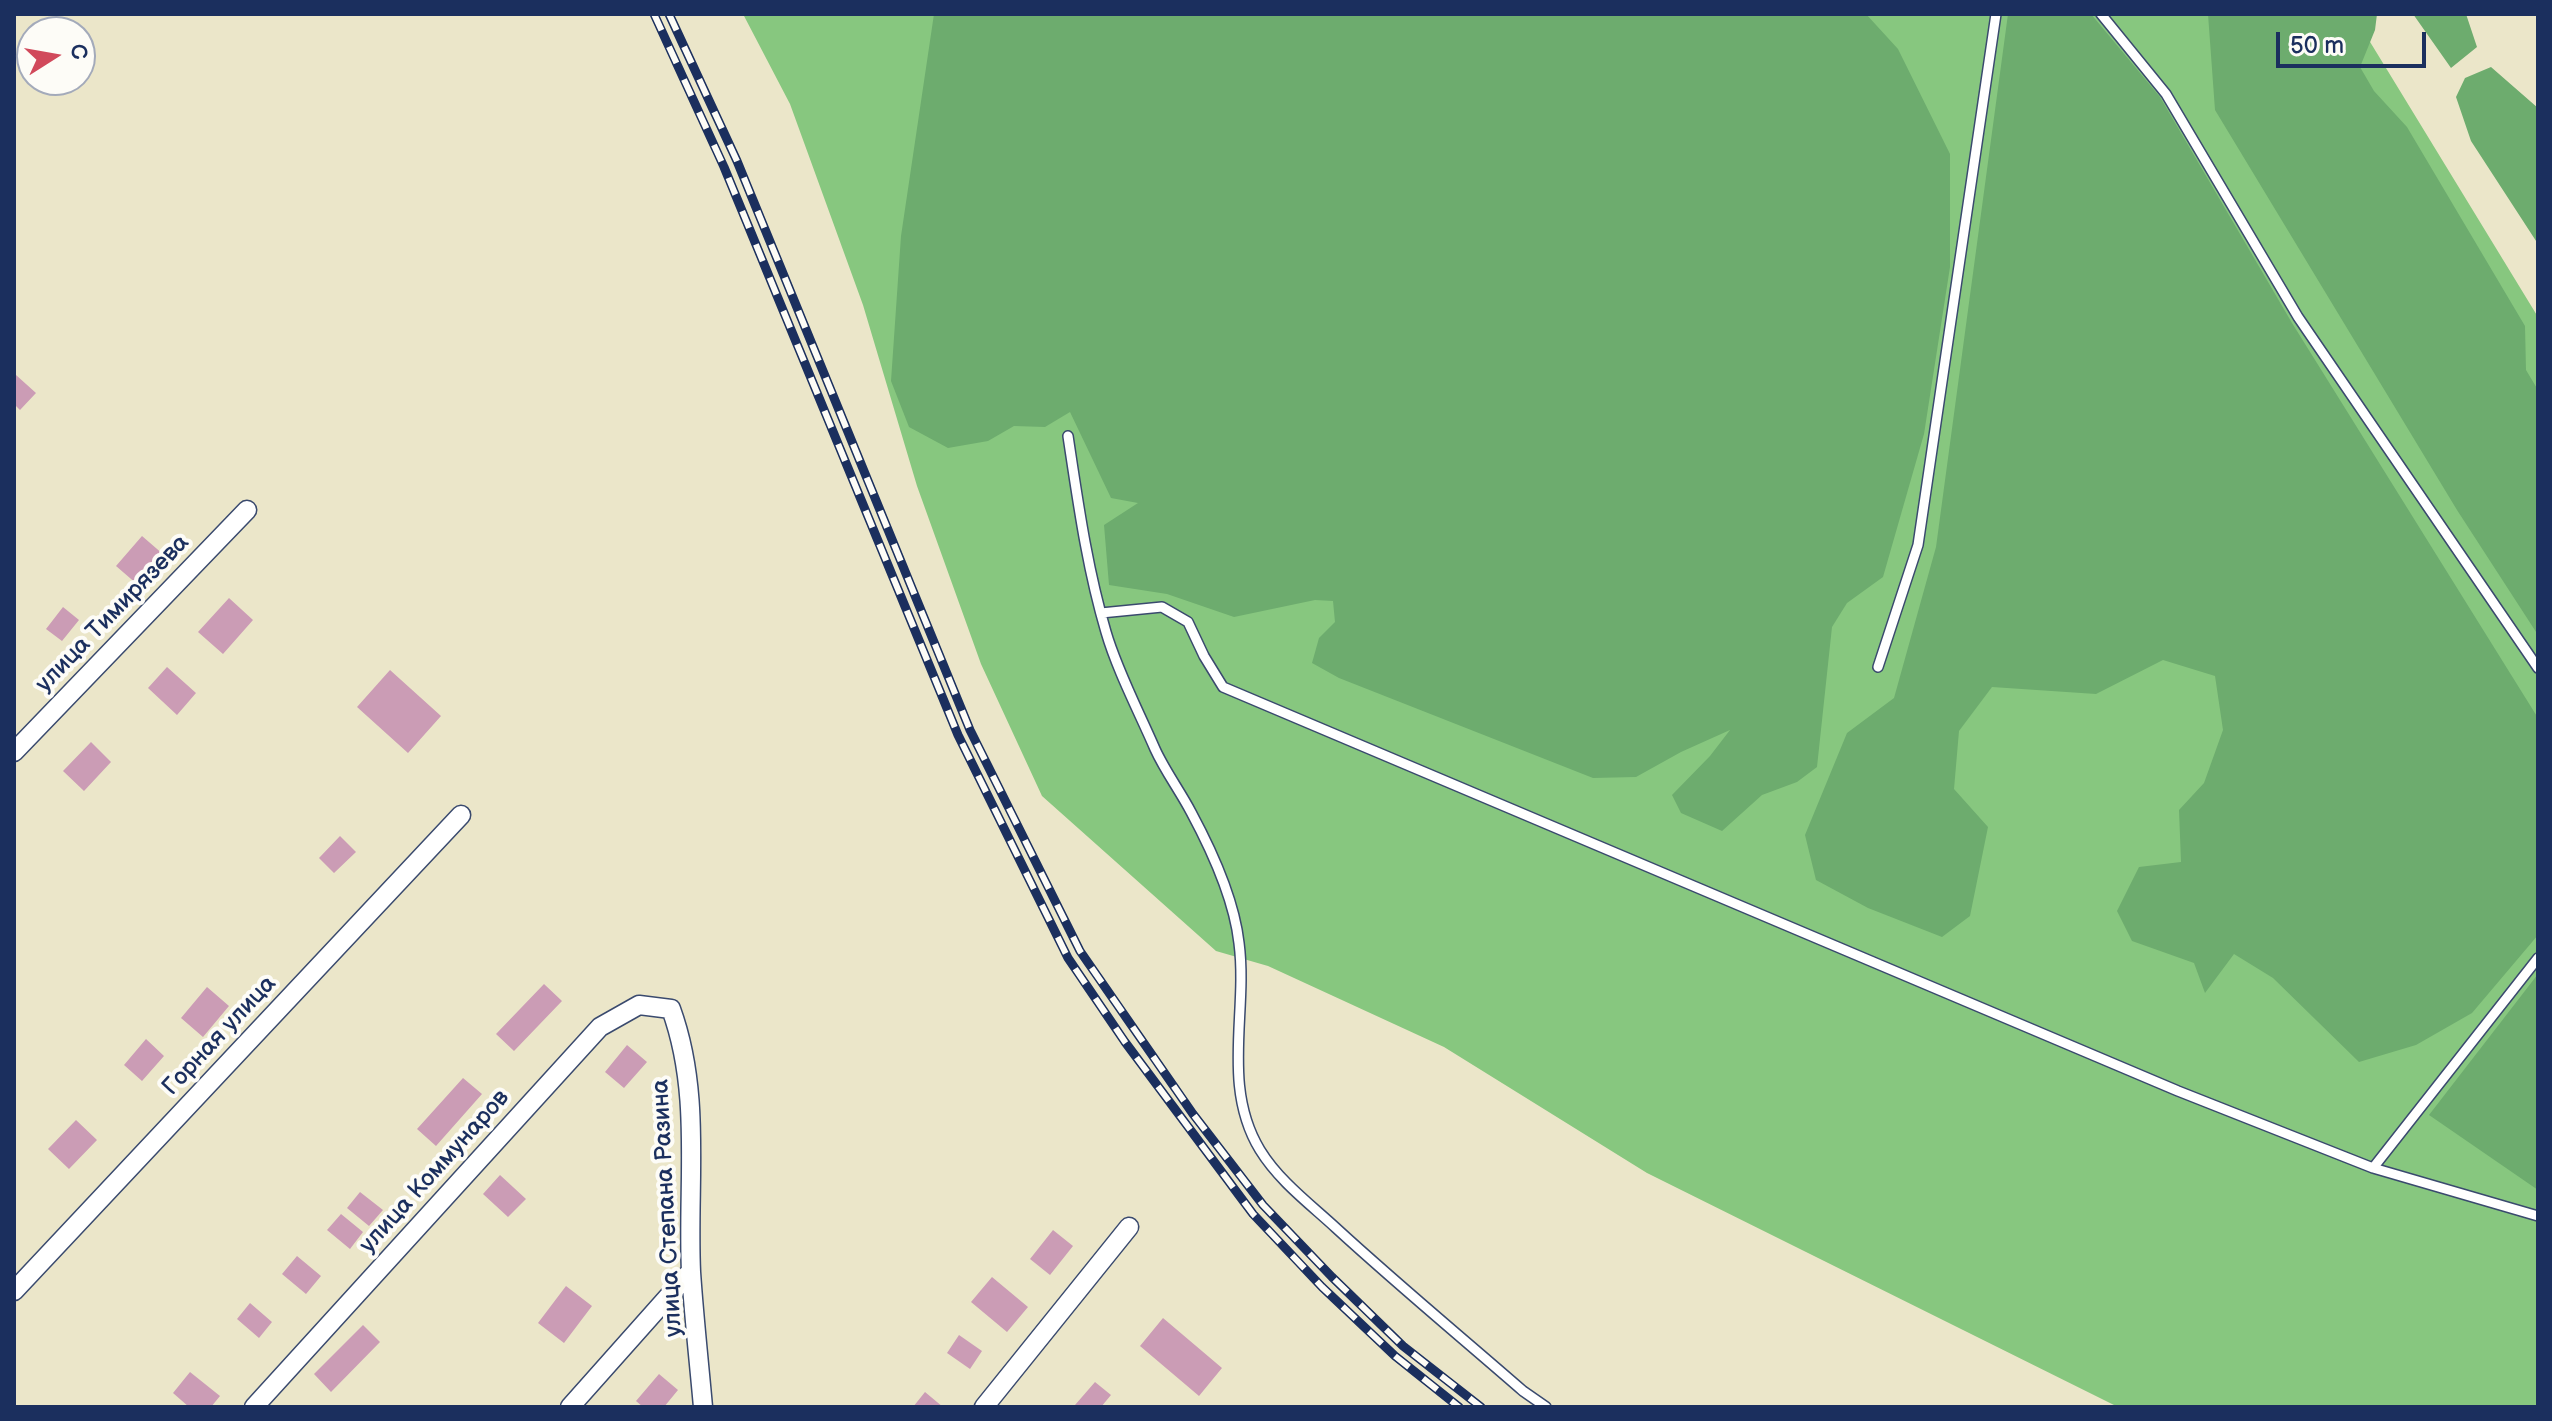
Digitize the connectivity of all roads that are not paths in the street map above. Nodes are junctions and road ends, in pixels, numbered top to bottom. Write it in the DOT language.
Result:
graph roads {
  1 [pos="1996,14"];
  2 [pos="2101,14"];
  3 [pos="1068,436"];
  4 [pos="247,510"];
  5 [pos="1101,613"];
  6 [pos="1878,667"];
  7 [pos="2538,668"];
  8 [pos="14,752"];
  9 [pos="461,815"];
  10 [pos="2538,958"];
  11 [pos="671,1009"];
  12 [pos="2373,1168"];
  13 [pos="2538,1216"];
  14 [pos="1129,1227"];
  15 [pos="691,1271"];
  16 [pos="14,1291"];
  17 [pos="254,1407"];
  18 [pos="570,1407"];
  19 [pos="703,1407"];
  20 [pos="984,1407"];
  21 [pos="1546,1407"];
  1 -- 6 [label="lane"];
  2 -- 7 [label="lane"];
  3 -- 5 [label="lane"];
  4 -- 8 [label="street, улица Тимирязева"];
  5 -- 12 [label="lane"];
  5 -- 21 [label="lane"];
  9 -- 16 [label="street, Горная улица"];
  10 -- 12 [label="lane"];
  11 -- 15 [label="street, улица Степана Разина"];
  11 -- 17 [label="street, улица Коммунаров"];
  12 -- 13 [label="lane"];
  14 -- 20 [label="street"];
  15 -- 18 [label="street"];
  15 -- 19 [label="street, улица Степана Разина"];
}
